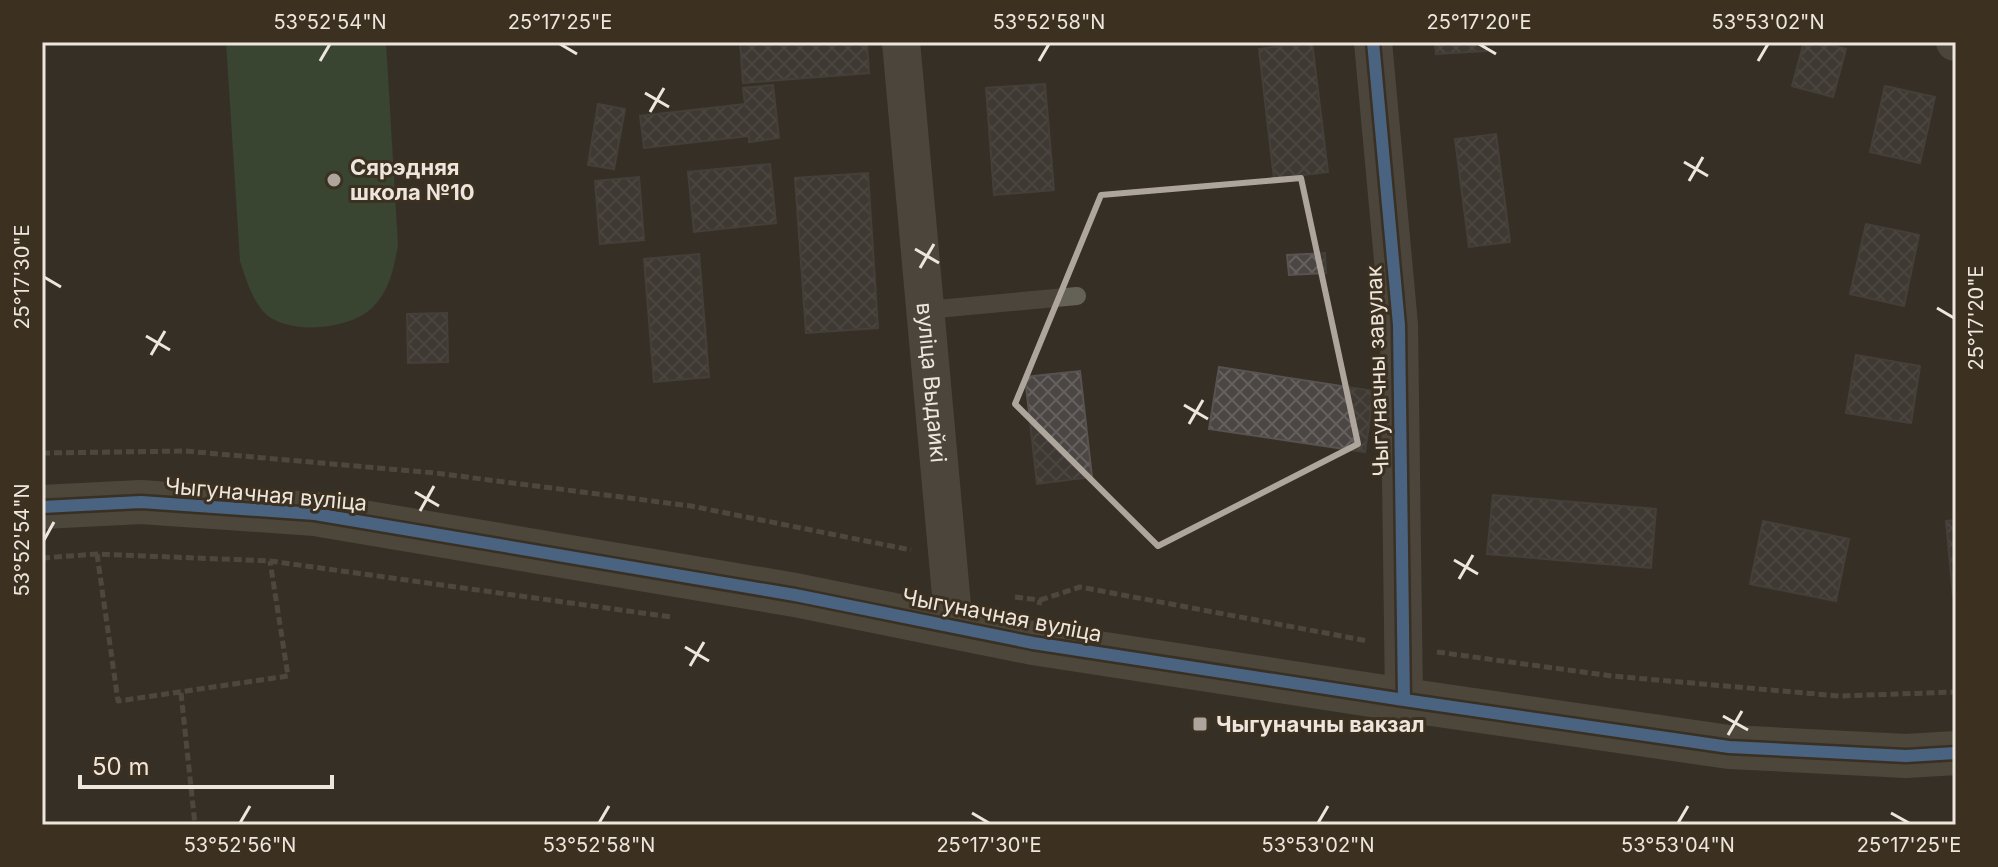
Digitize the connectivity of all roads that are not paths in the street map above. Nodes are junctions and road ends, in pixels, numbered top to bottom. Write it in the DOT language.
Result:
graph roads {
  1 [pos="901,42"];
  2 [pos="1373,42"];
  3 [pos="1077,296"];
  4 [pos="926,310"];
  5 [pos="42,507"];
  6 [pos="954,628"];
  7 [pos="1404,700"];
  8 [pos="1956,753"];
  1 -- 4 [label="street, вуліца Выдайкі"];
  2 -- 7 [label="street, Чыгуначны завулак"];
  3 -- 4 [label="lane"];
  4 -- 6 [label="street, вуліца Выдайкі"];
  5 -- 6 [label="street, Чыгуначная вуліца"];
  6 -- 7 [label="street, Чыгуначная вуліца"];
  7 -- 8 [label="street, Чыгуначная вуліца"];
}
